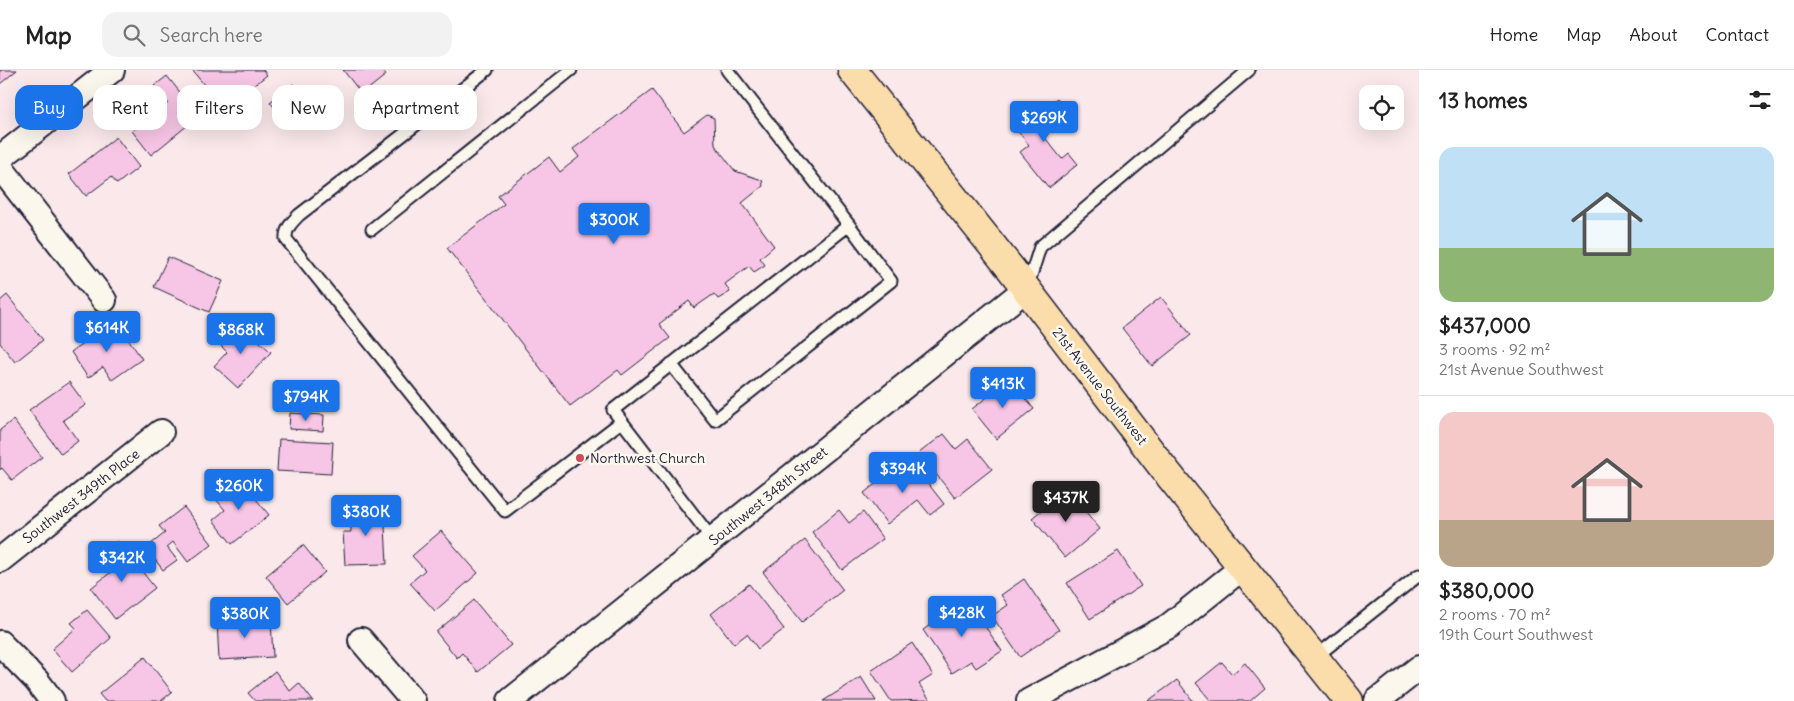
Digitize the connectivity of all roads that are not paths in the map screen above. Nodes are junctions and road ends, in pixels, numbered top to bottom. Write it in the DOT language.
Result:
graph roads {
  1 [pos="112,70"];
  2 [pos="487,70"];
  3 [pos="571,70"];
  4 [pos="727,70"];
  5 [pos="852,70"];
  6 [pos="1249,70"];
  7 [pos="0,158"];
  8 [pos="0,167"];
  9 [pos="849,225"];
  10 [pos="372,229"];
  11 [pos="1026,289"];
  12 [pos="104,300"];
  13 [pos="671,364"];
  14 [pos="621,422"];
  15 [pos="161,432"];
  16 [pos="713,540"];
  17 [pos="0,560"];
  18 [pos="1243,567"];
  19 [pos="1419,575"];
  20 [pos="361,640"];
  21 [pos="0,643"];
  22 [pos="1314,658"];
  23 [pos="1419,668"];
  24 [pos="52,701"];
  25 [pos="413,701"];
  26 [pos="510,701"];
  27 [pos="1029,701"];
  28 [pos="1349,701"];
  29 [pos="1377,701"];
  1 -- 7 [label="street"];
  2 -- 14 [label="lane"];
  3 -- 10 [label="lane"];
  4 -- 9 [label="lane"];
  5 -- 11 [label="main road, 21st Avenue Southwest"];
  6 -- 11 [label="lane"];
  8 -- 12 [label="street"];
  9 -- 13 [label="lane"];
  9 -- 13 [label="lane"];
  11 -- 16 [label="street, Southwest 348th Street"];
  11 -- 18 [label="main road, 21st Avenue Southwest"];
  13 -- 14 [label="lane"];
  14 -- 16 [label="lane"];
  15 -- 17 [label="street, Southwest 349th Place"];
  16 -- 26 [label="street, Southwest 348th Street"];
  18 -- 22 [label="main road, 21st Avenue Southwest"];
  18 -- 27 [label="street"];
  19 -- 22 [label="lane"];
  20 -- 25 [label="street"];
  21 -- 24 [label="street"];
  22 -- 28 [label="main road, 21st Avenue Southwest"];
  23 -- 29 [label="street"];
}
